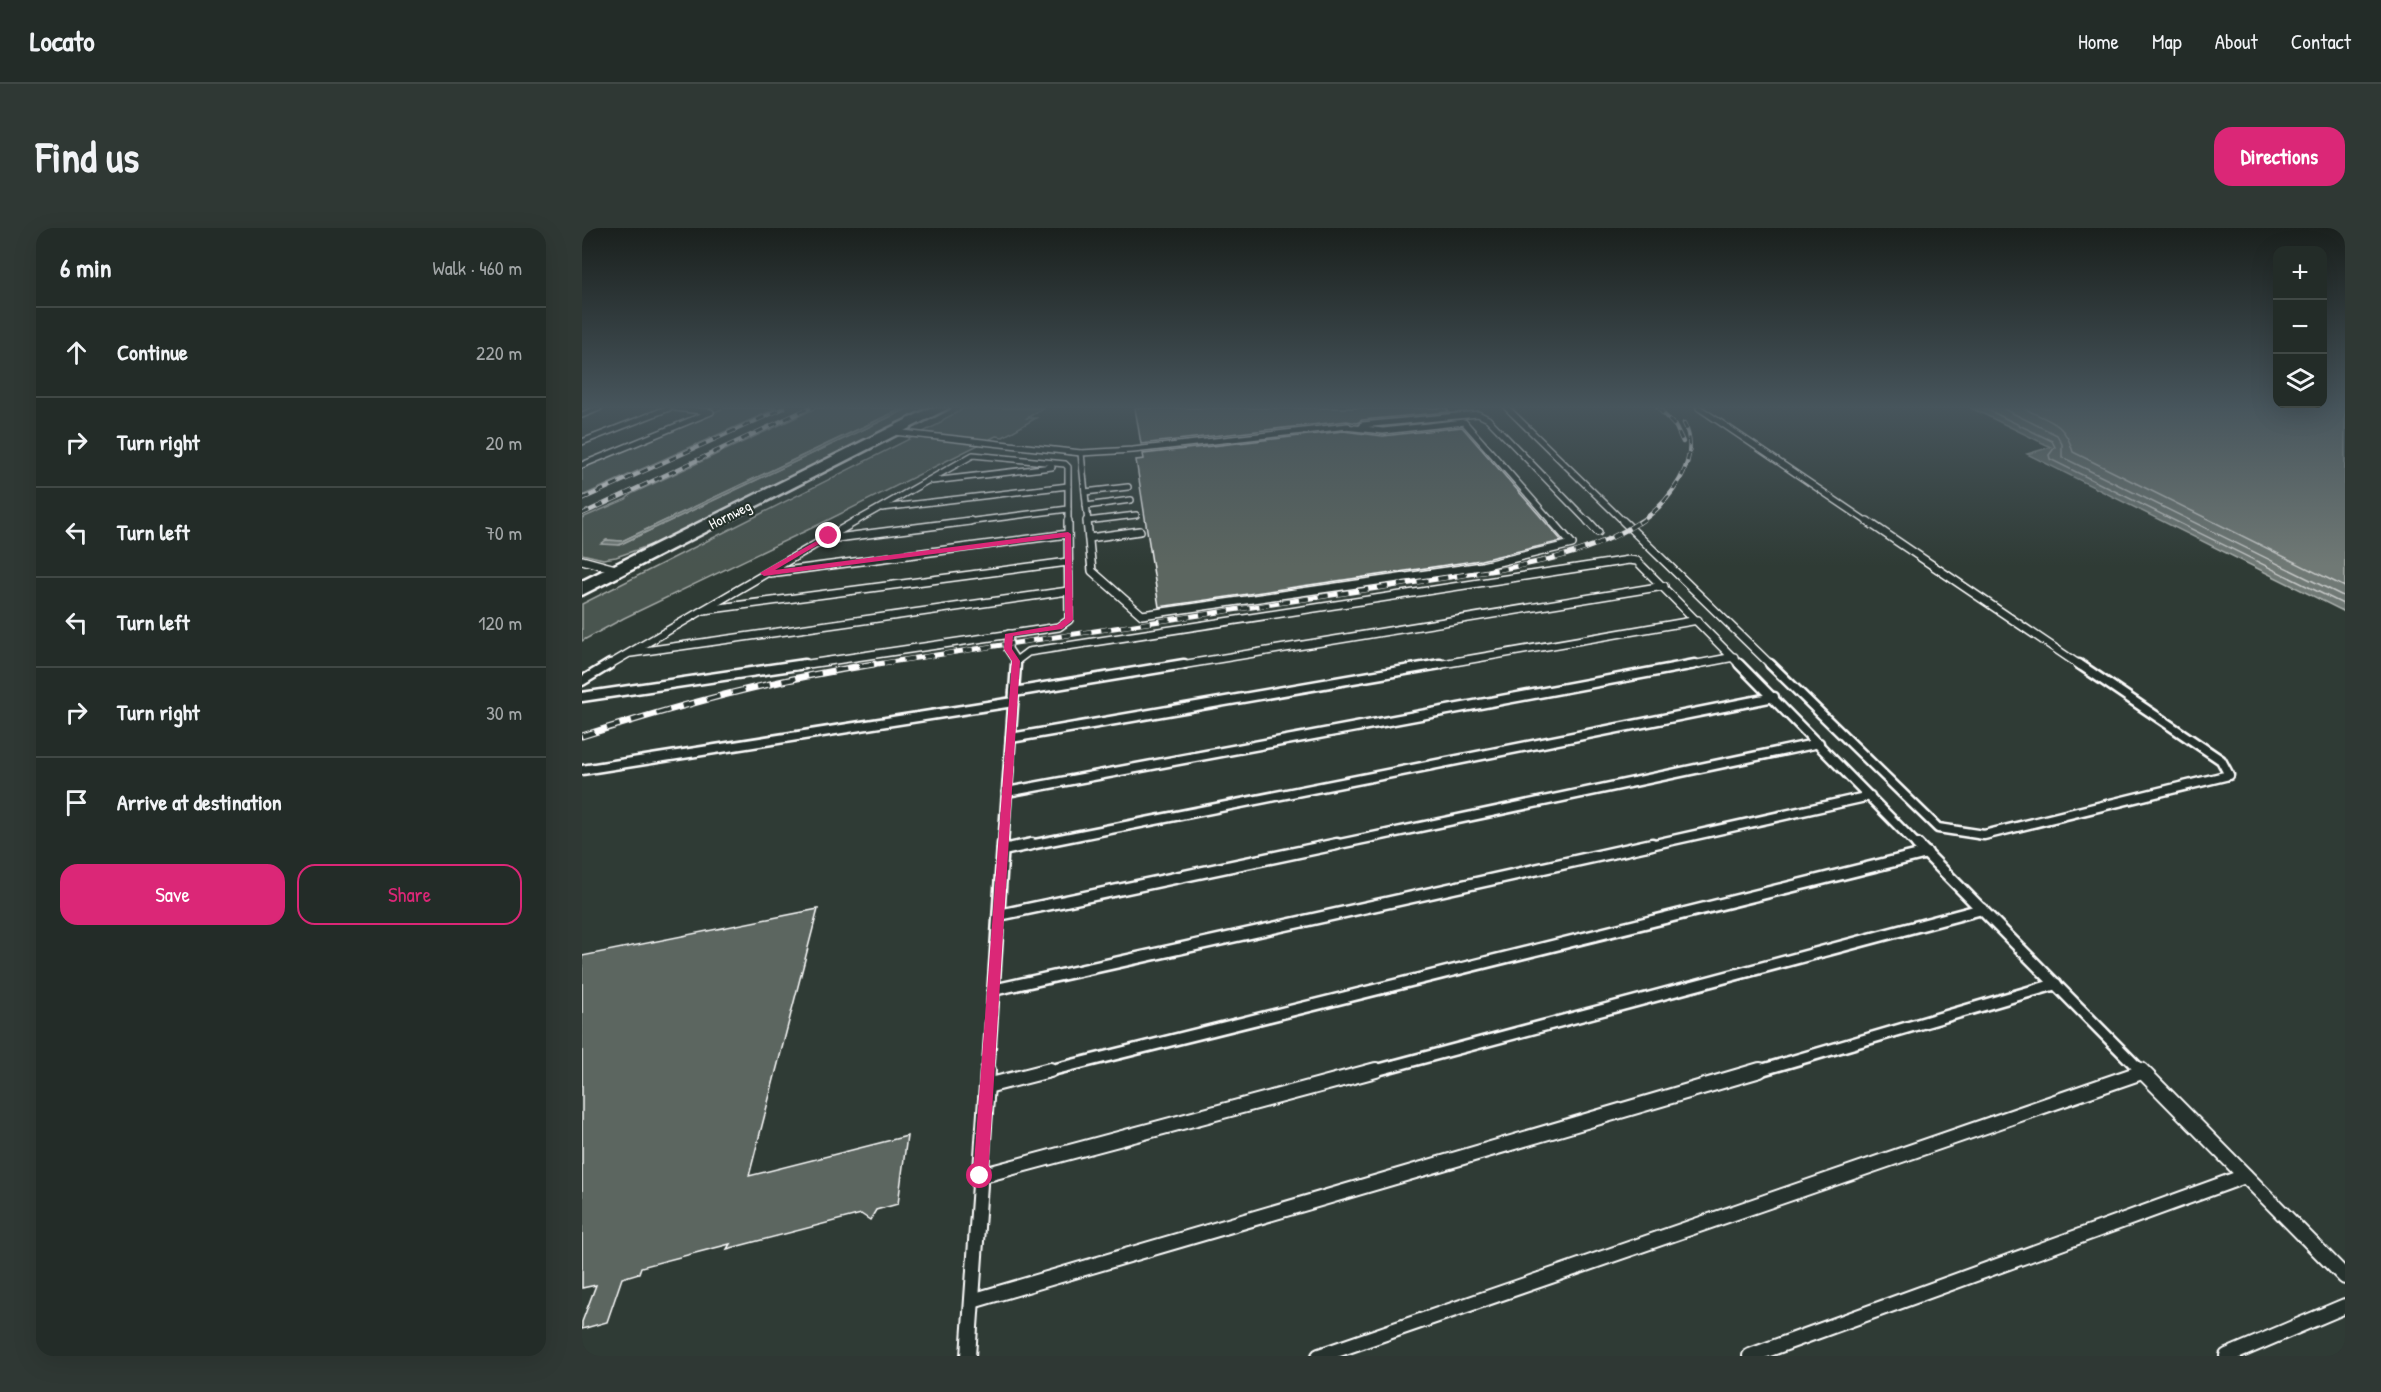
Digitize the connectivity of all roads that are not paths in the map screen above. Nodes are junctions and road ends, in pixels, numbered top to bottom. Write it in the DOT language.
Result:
graph roads {
  1 [pos="837,461"];
  2 [pos="963,461"];
  3 [pos="1021,461"];
  4 [pos="1082,461"];
  5 [pos="1498,461"];
  6 [pos="1529,461"];
  7 [pos="1561,461"];
  8 [pos="1777,461"];
  9 [pos="1066,466"];
  10 [pos="926,482"];
  11 [pos="1068,486"];
  12 [pos="1128,488"];
  13 [pos="1085,492"];
  14 [pos="1131,500"];
  15 [pos="1086,506"];
  16 [pos="878,508"];
  17 [pos="1068,509"];
  18 [pos="1136,515"];
  19 [pos="1087,521"];
  20 [pos="1140,531"];
  21 [pos="1599,532"];
  22 [pos="1068,534"];
  23 [pos="1089,538"];
  24 [pos="823,539"];
  25 [pos="582,560"];
  26 [pos="1068,562"];
  27 [pos="619,570"];
  28 [pos="764,573"];
  29 [pos="1664,586"];
  30 [pos="582,589"];
  31 [pos="1068,591"];
  32 [pos="698,611"];
  33 [pos="1698,620"];
  34 [pos="1009,634"];
  35 [pos="627,654"];
  36 [pos="1734,657"];
  37 [pos="1016,661"];
  38 [pos="582,681"];
  39 [pos="582,697"];
  40 [pos="1014,697"];
  41 [pos="1774,697"];
  42 [pos="1011,738"];
  43 [pos="1819,743"];
  44 [pos="582,770"];
  45 [pos="1007,792"];
  46 [pos="1870,796"];
  47 [pos="1003,850"];
  48 [pos="1927,853"];
  49 [pos="1982,909"];
  50 [pos="999,915"];
  51 [pos="2056,984"];
  52 [pos="993,990"];
  53 [pos="2142,1072"];
  54 [pos="987,1086"];
  55 [pos="980,1176"];
  56 [pos="2245,1176"];
  57 [pos="2345,1277"];
  58 [pos="972,1301"];
  59 [pos="2345,1306"];
  60 [pos="968,1356"];
  61 [pos="1320,1356"];
  62 [pos="1750,1356"];
  63 [pos="2227,1356"];
  1 -- 27 [label="street, Hornweg"];
  2 -- 10 [label="lane"];
  3 -- 9 [label="lane"];
  4 -- 13 [label="lane"];
  5 -- 23 [label="lane"];
  6 -- 21 [label="lane"];
  7 -- 8 [label="lane"];
  9 -- 10 [label="lane"];
  9 -- 11 [label="lane"];
  10 -- 16 [label="lane"];
  11 -- 16 [label="lane"];
  11 -- 17 [label="lane"];
  12 -- 13 [label="lane"];
  13 -- 15 [label="lane"];
  14 -- 15 [label="lane"];
  15 -- 19 [label="lane"];
  16 -- 24 [label="lane"];
  17 -- 22 [label="lane"];
  17 -- 24 [label="lane"];
  18 -- 19 [label="lane"];
  19 -- 23 [label="lane"];
  20 -- 23 [label="lane"];
  22 -- 26 [label="lane"];
  22 -- 28 [label="lane"];
  24 -- 28 [label="lane"];
  25 -- 27 [label="lane"];
  26 -- 31 [label="lane"];
  26 -- 32 [label="lane"];
  27 -- 30 [label="street, Hornweg"];
  28 -- 32 [label="lane"];
  29 -- 33 [label="lane"];
  29 -- 37 [label="lane"];
  29 -- 40 [label="lane"];
  31 -- 34 [label="lane"];
  31 -- 35 [label="lane"];
  32 -- 35 [label="lane"];
  33 -- 36 [label="lane"];
  33 -- 42 [label="lane"];
  34 -- 37 [label="lane"];
  34 -- 39 [label="lane"];
  35 -- 38 [label="lane"];
  36 -- 41 [label="lane"];
  36 -- 45 [label="lane"];
  37 -- 40 [label="lane"];
  40 -- 42 [label="lane"];
  40 -- 44 [label="lane"];
  41 -- 43 [label="lane"];
  41 -- 47 [label="lane"];
  42 -- 45 [label="lane"];
  43 -- 46 [label="lane"];
  43 -- 50 [label="lane"];
  45 -- 47 [label="lane"];
  46 -- 48 [label="lane"];
  46 -- 52 [label="lane"];
  47 -- 50 [label="lane"];
  48 -- 49 [label="lane"];
  48 -- 54 [label="lane"];
  49 -- 51 [label="lane"];
  49 -- 55 [label="lane"];
  50 -- 52 [label="lane"];
  51 -- 53 [label="lane"];
  51 -- 58 [label="lane"];
  52 -- 54 [label="lane"];
  53 -- 56 [label="lane"];
  53 -- 61 [label="lane"];
  54 -- 55 [label="lane"];
  55 -- 58 [label="lane"];
  56 -- 57 [label="lane"];
  56 -- 62 [label="lane"];
  58 -- 60 [label="lane"];
  59 -- 63 [label="lane"];
}
